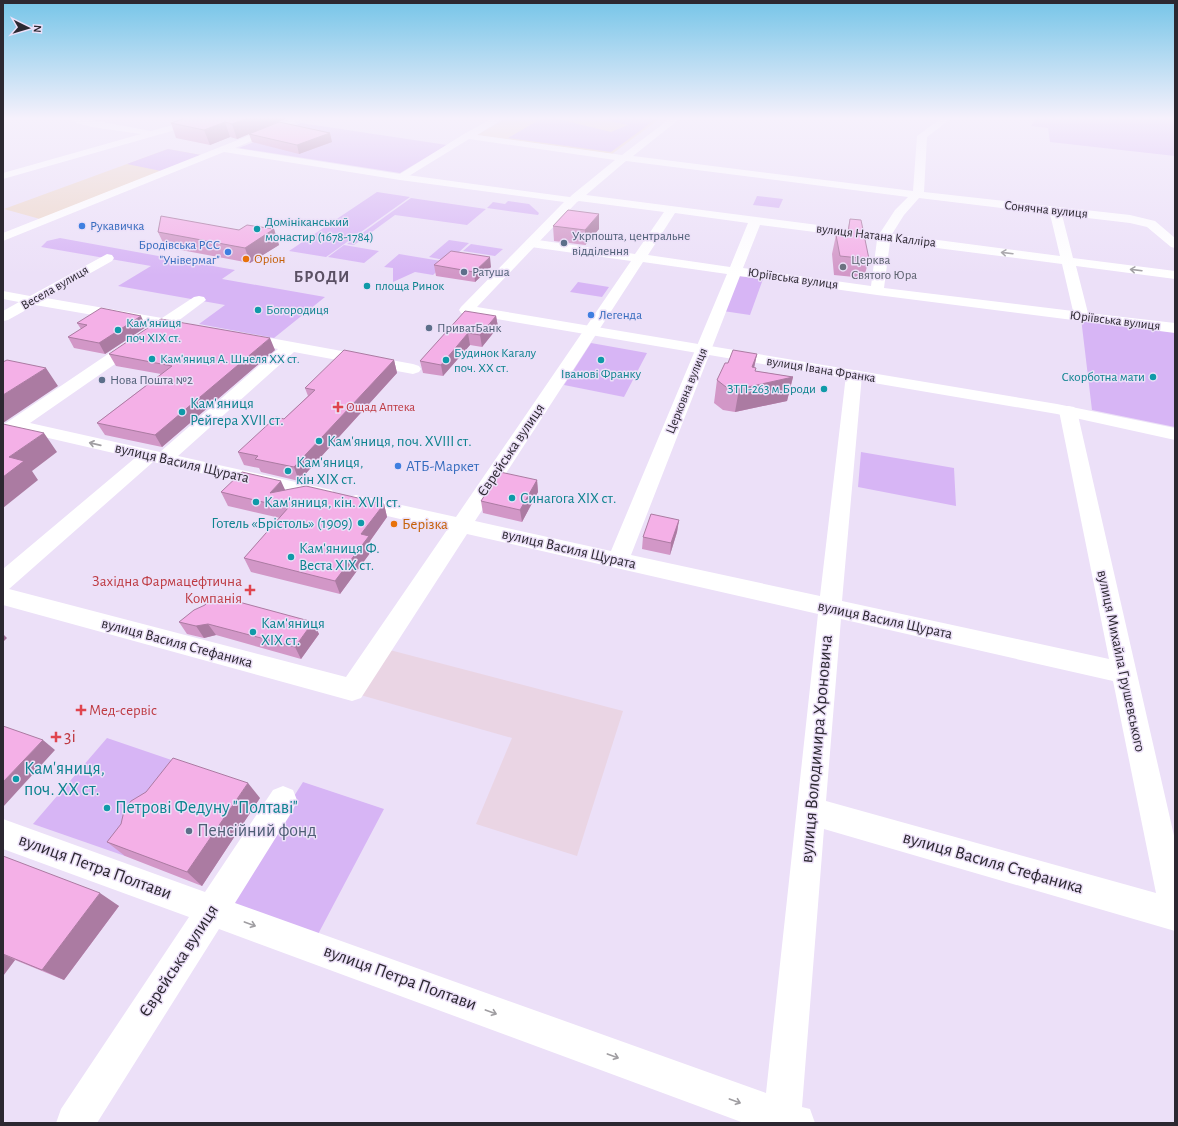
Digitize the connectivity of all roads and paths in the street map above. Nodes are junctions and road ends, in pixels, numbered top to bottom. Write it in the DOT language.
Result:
graph roads {
  1 [pos="26,170"];
  2 [pos="172,170"];
  3 [pos="353,170"];
  4 [pos="412,170"];
  5 [pos="610,170"];
  6 [pos="715,170"];
  7 [pos="920,170"];
  8 [pos="3,176"];
  9 [pos="400,177"];
  10 [pos="916,195"];
  11 [pos="575,199"];
  12 [pos="671,210"];
  13 [pos="1055,211"];
  14 [pos="755,221"];
  15 [pos="3,237"];
  16 [pos="884,238"];
  17 [pos="531,243"];
  18 [pos="1175,244"];
  19 [pos="107,258"];
  20 [pos="638,259"];
  21 [pos="1068,261"];
  22 [pos="735,272"];
  23 [pos="1175,275"];
  24 [pos="877,291"];
  25 [pos="3,294"];
  26 [pos="33,300"];
  27 [pos="199,300"];
  28 [pos="3,317"];
  29 [pos="1082,317"];
  30 [pos="164,324"];
  31 [pos="1175,328"];
  32 [pos="201,330"];
  33 [pos="590,331"];
  34 [pos="226,335"];
  35 [pos="290,347"];
  36 [pos="703,350"];
  37 [pos="413,370"];
  38 [pos="854,375"];
  39 [pos="1068,411"];
  40 [pos="7,429"];
  41 [pos="1175,434"];
  42 [pos="156,457"];
  43 [pos="461,525"];
  44 [pos="618,560"];
  45 [pos="3,582"];
  46 [pos="3,596"];
  47 [pos="830,608"];
  48 [pos="1124,673"];
  49 [pos="352,690"];
  50 [pos="283,800"];
  51 [pos="811,811"];
  52 [pos="3,834"];
  53 [pos="212,910"];
  54 [pos="1175,910"];
  55 [pos="1175,915"];
  56 [pos="787,1121"];
  57 [pos="75,1123"];
  1 -- 8 [label="street"];
  2 -- 15 [label="street"];
  3 -- 9 [label="street"];
  4 -- 9 [label="street"];
  5 -- 11 [label="street"];
  6 -- 10 [label="street, Сонячна вулиця"];
  7 -- 10 [label="street"];
  9 -- 11 [label="street"];
  10 -- 13 [label="street, Сонячна вулиця"];
  10 -- 16 [label="street"];
  11 -- 12 [label="street, вулиця Натана Калліра"];
  11 -- 17 [label="street"];
  12 -- 14 [label="street, вулиця Натана Калліра"];
  12 -- 20 [label="street, Єврейська вулиця"];
  13 -- 18 [label="street, Сонячна вулиця"];
  13 -- 21 [label="street"];
  14 -- 16 [label="street, вулиця Натана Калліра"];
  14 -- 22 [label="street, Церковна вулиця"];
  21 -- 16 [label="street, вулиця Натана Калліра, one-way"];
  16 -- 24 [label="street"];
  17 -- 20 [label="street, Юріївська вулиця"];
  17 -- 33 [label="street, вулиця Івана Франка"];
  19 -- 26 [label="street, Весела вулиця"];
  20 -- 22 [label="street, Юріївська вулиця"];
  20 -- 33 [label="street, Єврейська вулиця"];
  23 -- 21 [label="street, вулиця Натана Калліра, one-way"];
  21 -- 29 [label="street"];
  22 -- 24 [label="street, Юріївська вулиця"];
  22 -- 36 [label="street, Церковна вулиця"];
  24 -- 29 [label="street, Юріївська вулиця"];
  25 -- 26 [label="street"];
  26 -- 28 [label="street, Весела вулиця"];
  26 -- 30 [label="street"];
  27 -- 30 [label="street"];
  29 -- 31 [label="street, Юріївська вулиця"];
  30 -- 32 [label="street"];
  30 -- 40 [label="street"];
  33 -- 36 [label="street, вулиця Івана Франка"];
  33 -- 43 [label="street, Єврейська вулиця"];
  34 -- 35 [label="street"];
  35 -- 37 [label="street"];
  35 -- 42 [label="street"];
  36 -- 38 [label="street, вулиця Івана Франка"];
  36 -- 44 [label="street, Церковна вулиця"];
  38 -- 39 [label="street, вулиця Івана Франка"];
  38 -- 47 [label="street, вулиця Володимира Хроновича"];
  39 -- 41 [label="street, вулиця Івана Франка"];
  39 -- 48 [label="street, вулиця Михайла Грушевського"];
  42 -- 40 [label="street, вулиця Василя Щурата, one-way"];
  42 -- 43 [label="street, вулиця Василя Щурата"];
  42 -- 45 [label="street"];
  43 -- 44 [label="street, вулиця Василя Щурата"];
  43 -- 49 [label="street, Єврейська вулиця"];
  44 -- 47 [label="street, вулиця Василя Щурата"];
  46 -- 49 [label="street, вулиця Василя Стефаника"];
  47 -- 48 [label="street, вулиця Василя Щурата"];
  47 -- 51 [label="street, вулиця Володимира Хроновича"];
  48 -- 54 [label="street, вулиця Михайла Грушевського"];
  50 -- 53 [label="street, Єврейська вулиця"];
  51 -- 55 [label="street, вулиця Василя Стефаника"];
  51 -- 56 [label="street, вулиця Володимира Хроновича"];
  52 -- 53 [label="street, вулиця Петра Полтави"];
  53 -- 56 [label="street, вулиця Петра Полтави, one-way"];
  53 -- 57 [label="street, Єврейська вулиця"];
}
